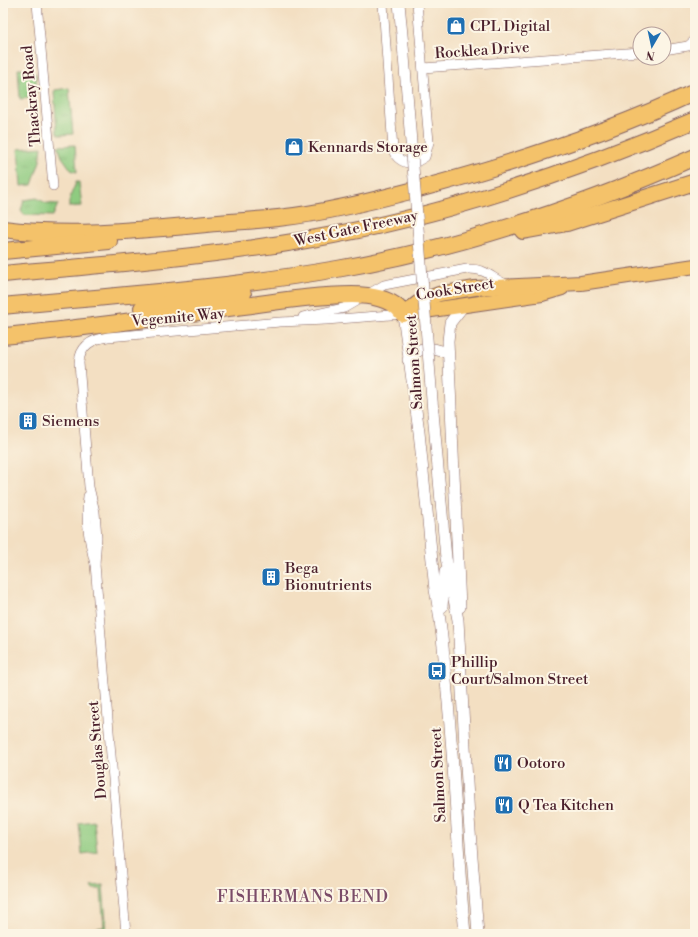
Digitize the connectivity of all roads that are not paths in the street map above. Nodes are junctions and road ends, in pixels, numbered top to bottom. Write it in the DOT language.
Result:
graph roads {
  1 [pos="37,3"];
  2 [pos="383,3"];
  3 [pos="399,3"];
  4 [pos="417,3"];
  5 [pos="695,40"];
  6 [pos="672,49"];
  7 [pos="632,53"];
  8 [pos="423,68"];
  9 [pos="695,92"];
  10 [pos="695,120"];
  11 [pos="695,157"];
  12 [pos="695,182"];
  13 [pos="54,186"];
  14 [pos="279,218"];
  15 [pos="3,228"];
  16 [pos="454,242"];
  17 [pos="3,251"];
  18 [pos="695,266"];
  19 [pos="338,269"];
  20 [pos="3,274"];
  21 [pos="421,278"];
  22 [pos="581,283"];
  23 [pos="514,286"];
  24 [pos="362,296"];
  25 [pos="464,305"];
  26 [pos="3,306"];
  27 [pos="403,314"];
  28 [pos="280,322"];
  29 [pos="3,329"];
  30 [pos="3,336"];
  31 [pos="82,350"];
  32 [pos="448,353"];
  33 [pos="408,360"];
  34 [pos="446,558"];
  35 [pos="440,615"];
  36 [pos="458,620"];
  37 [pos="472,841"];
  38 [pos="457,842"];
  39 [pos="126,934"];
  40 [pos="465,934"];
  41 [pos="478,934"];
  1 -- 13 [label="street, Thackray Road"];
  2 -- 8 [label="street"];
  3 -- 34 [label="street, Salmon Street, bridge"];
  4 -- 8 [label="street"];
  5 -- 6 [label="street"];
  7 -- 8 [label="street, Rocklea Drive"];
  9 -- 14 [label="highway"];
  10 -- 20 [label="highway, West Gate Freeway"];
  11 -- 16 [label="highway"];
  12 -- 16 [label="highway"];
  14 -- 15 [label="highway"];
  14 -- 17 [label="highway"];
  16 -- 19 [label="highway"];
  18 -- 22 [label="main road, Cook Street"];
  19 -- 26 [label="highway"];
  19 -- 29 [label="highway"];
  21 -- 23 [label="street, Cook Street"];
  21 -- 24 [label="street, Vegemite Way"];
  22 -- 23 [label="main road, Cook Street"];
  22 -- 25 [label="main road, Cook Street"];
  23 -- 27 [label="main road, Cook Street"];
  24 -- 27 [label="highway"];
  24 -- 28 [label="street, Vegemite Way"];
  24 -- 30 [label="highway"];
  25 -- 27 [label="main road, Cook Street"];
  25 -- 32 [label="street, Salmon Street"];
  27 -- 28 [label="street, Vegemite Way"];
  27 -- 33 [label="street, Salmon Street"];
  28 -- 31 [label="street, Vegemite Way"];
  31 -- 39 [label="street, Douglas Street"];
  32 -- 33 [label="street"];
  32 -- 36 [label="street, Salmon Street"];
  33 -- 35 [label="street, Salmon Street"];
  34 -- 35 [label="street, Salmon Street"];
  34 -- 36 [label="street, Salmon Street"];
  35 -- 38 [label="street, Salmon Street"];
  36 -- 37 [label="street, Salmon Street"];
  37 -- 38 [label="street"];
  37 -- 41 [label="street, Salmon Street"];
  38 -- 40 [label="street, Salmon Street"];
}
